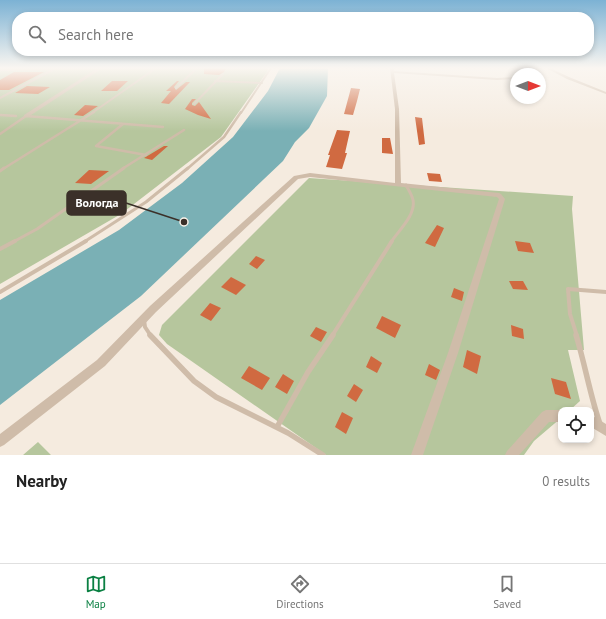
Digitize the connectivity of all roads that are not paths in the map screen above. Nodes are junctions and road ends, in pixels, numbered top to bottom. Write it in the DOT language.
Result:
graph roads {
  1 [pos="16,89"];
  2 [pos="67,89"];
  3 [pos="126,89"];
  4 [pos="207,89"];
  5 [pos="258,89"];
  6 [pos="394,89"];
  7 [pos="596,89"];
  8 [pos="606,93"];
  9 [pos="0,98"];
  10 [pos="194,104"];
  11 [pos="0,115"];
  12 [pos="16,116"];
  13 [pos="26,116"];
  14 [pos="80,121"];
  15 [pos="123,124"];
  16 [pos="163,127"];
  17 [pos="184,130"];
  18 [pos="0,134"];
  19 [pos="146,154"];
  20 [pos="0,171"];
  21 [pos="402,185"];
  22 [pos="0,249"];
  23 [pos="0,292"];
  24 [pos="606,292"];
  25 [pos="144,318"];
  26 [pos="558,416"];
  27 [pos="599,425"];
  28 [pos="277,427"];
  29 [pos="0,441"];
  30 [pos="323,455"];
  31 [pos="417,455"];
  32 [pos="511,455"];
  1 -- 9 [label="lane"];
  2 -- 13 [label="street"];
  3 -- 14 [label="lane"];
  4 -- 10 [label="lane"];
  5 -- 23 [label="lane"];
  6 -- 21 [label="street"];
  7 -- 8 [label="street"];
  11 -- 12 [label="lane"];
  13 -- 14 [label="lane"];
  13 -- 18 [label="lane"];
  14 -- 15 [label="lane"];
  14 -- 20 [label="lane"];
  15 -- 16 [label="lane"];
  15 -- 19 [label="lane"];
  17 -- 19 [label="lane"];
  19 -- 22 [label="lane"];
  21 -- 25 [label="street"];
  21 -- 28 [label="lane"];
  21 -- 31 [label="street"];
  24 -- 27 [label="lane"];
  25 -- 28 [label="lane"];
  25 -- 29 [label="street"];
  26 -- 32 [label="street"];
  28 -- 30 [label="lane"];
}
